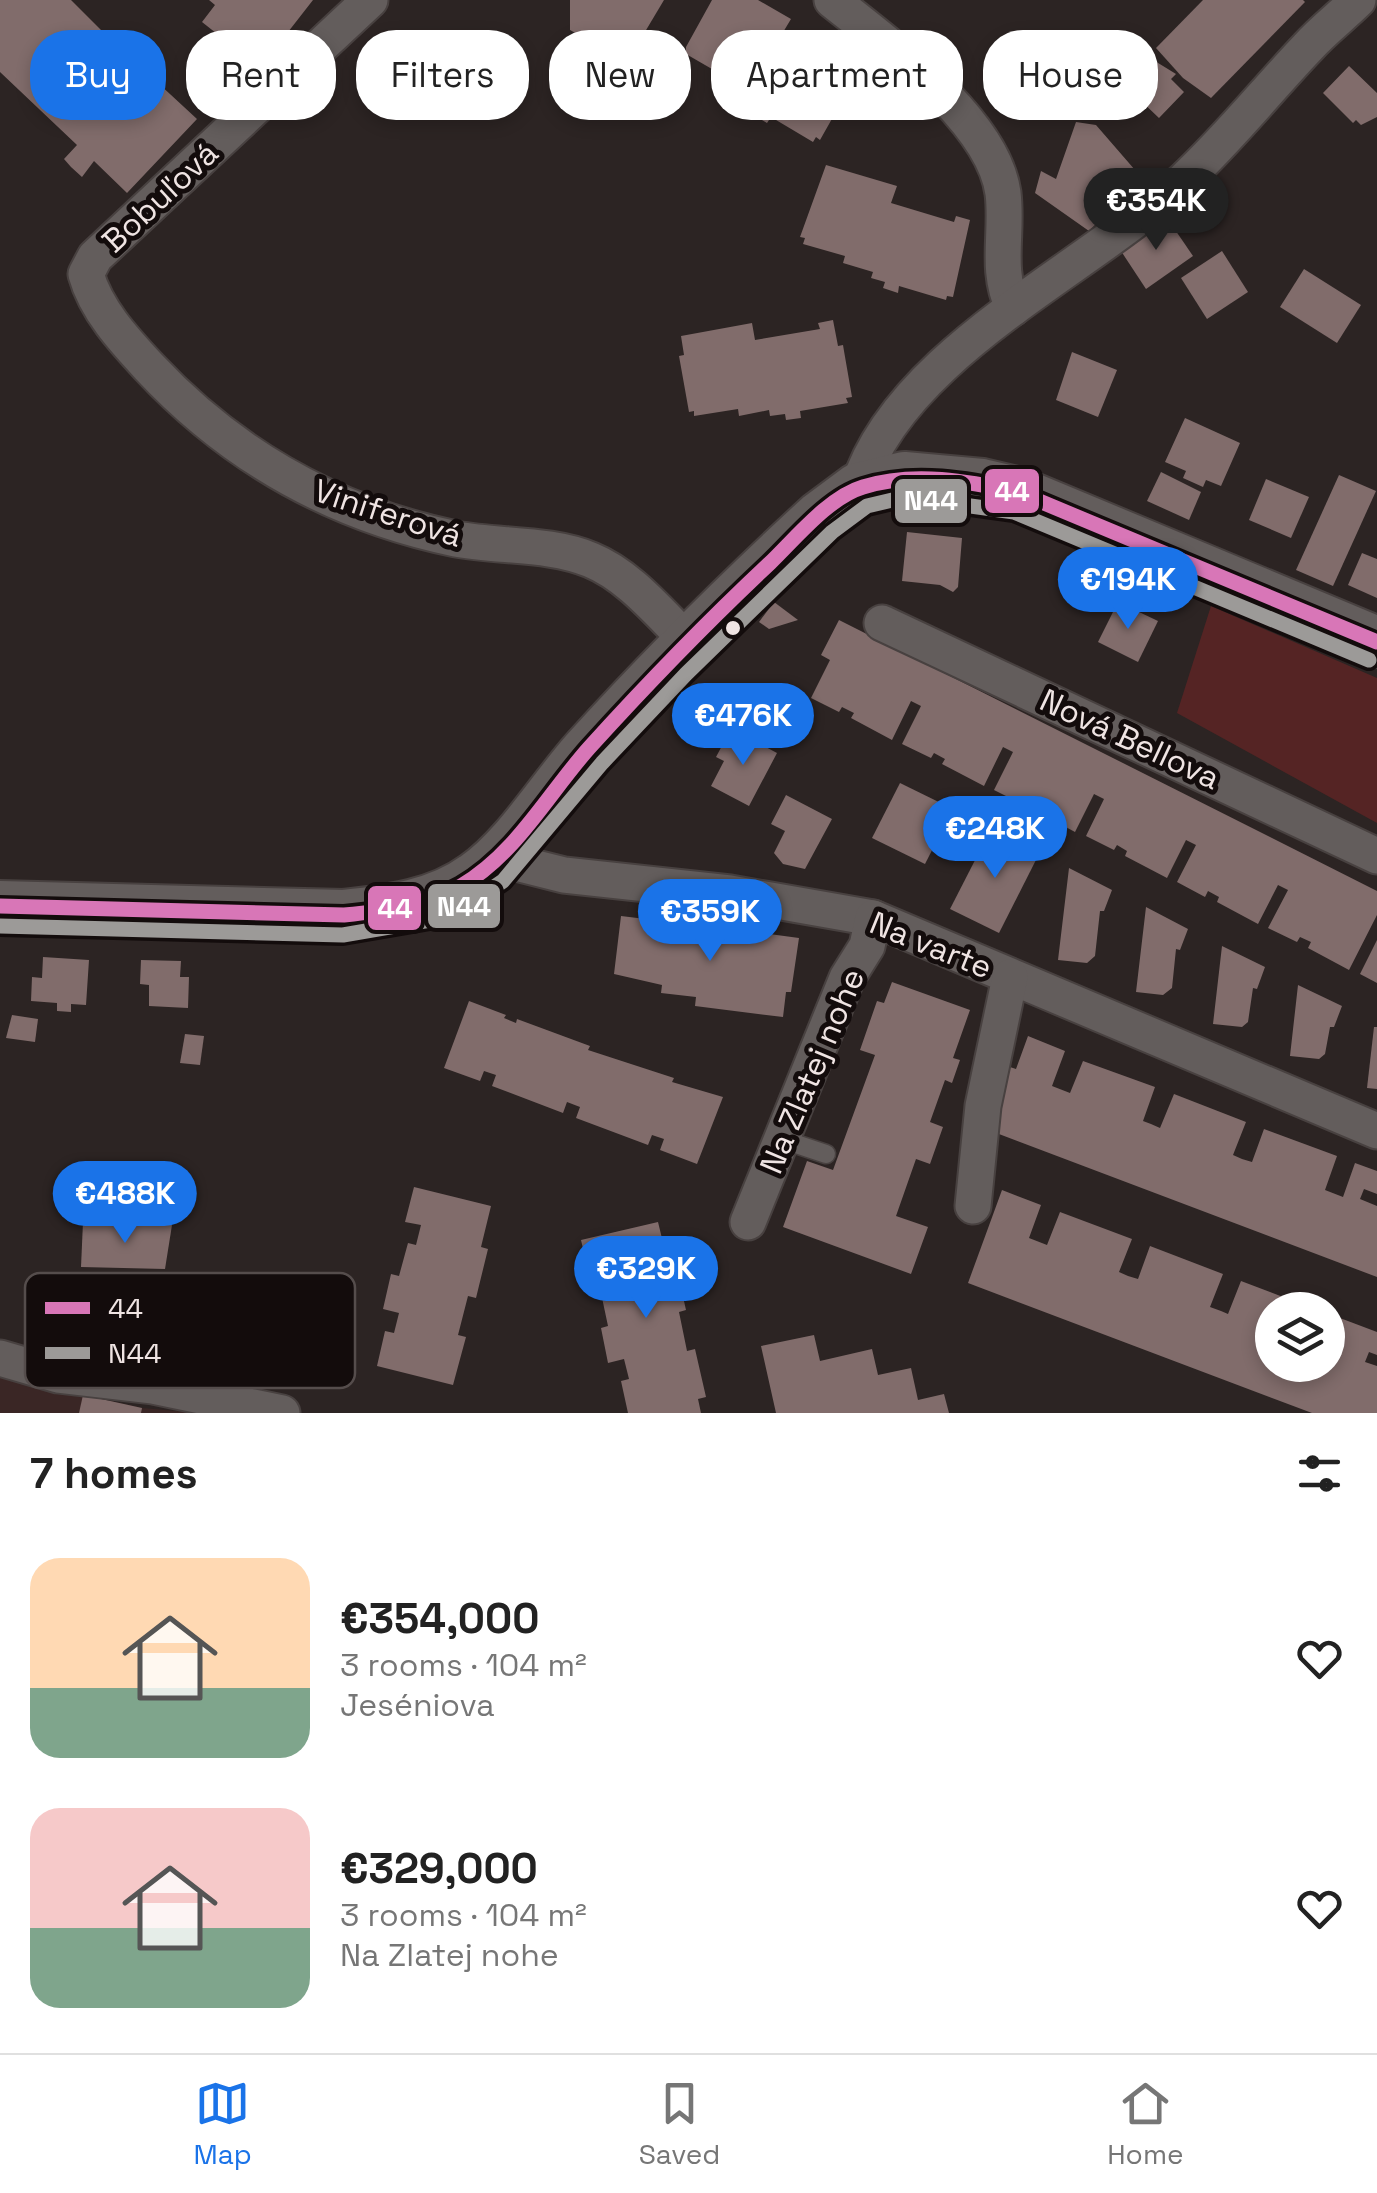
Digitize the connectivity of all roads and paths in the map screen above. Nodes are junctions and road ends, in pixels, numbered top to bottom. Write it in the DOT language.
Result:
graph roads {
  1 [pos="370,0"];
  2 [pos="832,0"];
  3 [pos="1358,0"];
  4 [pos="86,274"];
  5 [pos="1013,308"];
  6 [pos="858,488"];
  7 [pos="882,624"];
  8 [pos="1377,642"];
  9 [pos="690,643"];
  10 [pos="1377,856"];
  11 [pos="496,858"];
  12 [pos="0,906"];
  13 [pos="873,918"];
  14 [pos="1010,977"];
  15 [pos="1377,1131"];
  16 [pos="781,1139"];
  17 [pos="826,1154"];
  18 [pos="973,1206"];
  19 [pos="748,1222"];
  20 [pos="0,1358"];
  21 [pos="25,1365"];
  22 [pos="163,1388"];
  23 [pos="282,1413"];
  1 -- 4 [label="street, Bobuľová"];
  2 -- 5 [label="street"];
  3 -- 5 [label="street"];
  4 -- 9 [label="street, Viniferová"];
  5 -- 6 [label="street"];
  6 -- 8 [label="street"];
  6 -- 9 [label="street"];
  7 -- 10 [label="street, Nová Bellova"];
  9 -- 11 [label="street"];
  11 -- 12 [label="street"];
  11 -- 13 [label="street, Na varte"];
  13 -- 14 [label="street, Na varte"];
  13 -- 16 [label="street, Na Zlatej nohe"];
  14 -- 15 [label="street, Na varte"];
  14 -- 18 [label="street, Na varte"];
  16 -- 17 [label="lane"];
  16 -- 19 [label="street, Na Zlatej nohe"];
  20 -- 21 [label="street"];
  22 -- 23 [label="street"];
}
